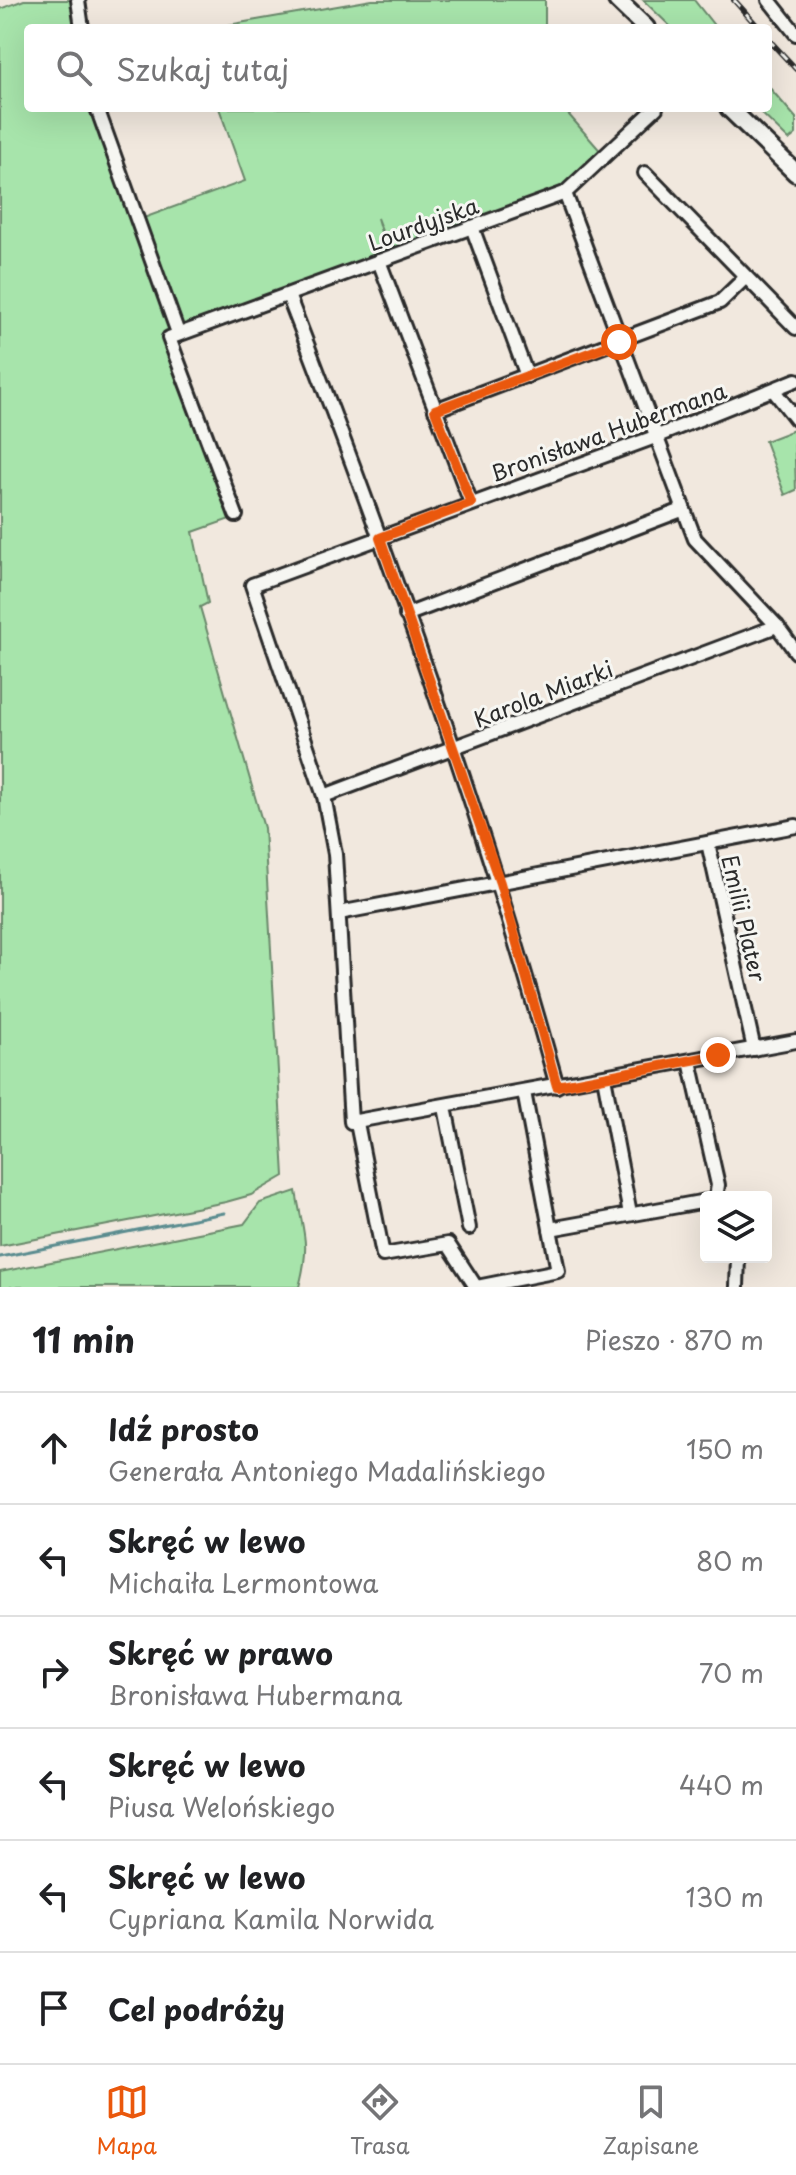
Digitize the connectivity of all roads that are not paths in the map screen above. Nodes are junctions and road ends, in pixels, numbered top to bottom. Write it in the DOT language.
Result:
graph roads {
  1 [pos="78,0"];
  2 [pos="617,0"];
  3 [pos="769,0"];
  4 [pos="81,24"];
  5 [pos="642,24"];
  6 [pos="796,34"];
  7 [pos="98,112"];
  8 [pos="652,112"];
  9 [pos="733,112"];
  10 [pos="645,173"];
  11 [pos="796,173"];
  12 [pos="565,193"];
  13 [pos="472,227"];
  14 [pos="379,261"];
  15 [pos="746,277"];
  16 [pos="288,295"];
  17 [pos="796,328"];
  18 [pos="178,333"];
  19 [pos="619,342"];
  20 [pos="527,376"];
  21 [pos="796,380"];
  22 [pos="774,391"];
  23 [pos="435,410"];
  24 [pos="796,419"];
  25 [pos="655,437"];
  26 [pos="471,503"];
  27 [pos="682,510"];
  28 [pos="236,515"];
  29 [pos="380,538"];
  30 [pos="406,615"];
  31 [pos="777,626"];
  32 [pos="796,652"];
  33 [pos="453,749"];
  34 [pos="324,796"];
  35 [pos="796,826"];
  36 [pos="708,843"];
  37 [pos="500,883"];
  38 [pos="339,913"];
  39 [pos="796,1041"];
  40 [pos="754,1049"];
  41 [pos="690,1061"];
  42 [pos="604,1077"];
  43 [pos="557,1086"];
  44 [pos="524,1092"];
  45 [pos="445,1107"];
  46 [pos="354,1123"];
  47 [pos="717,1191"];
  48 [pos="700,1202"];
  49 [pos="630,1214"];
  50 [pos="469,1228"];
  51 [pos="550,1229"];
  52 [pos="738,1263"];
  53 [pos="476,1287"];
  54 [pos="737,1287"];
  1 -- 4 [label="street"];
  2 -- 5 [label="main road"];
  3 -- 6 [label="street"];
  7 -- 18 [label="street"];
  8 -- 12 [label="street, Lourdyjska"];
  9 -- 11 [label="main road"];
  10 -- 15 [label="street"];
  12 -- 13 [label="street, Lourdyjska"];
  12 -- 19 [label="street"];
  13 -- 14 [label="street, Lourdyjska"];
  13 -- 20 [label="street"];
  14 -- 16 [label="street, Lourdyjska"];
  14 -- 23 [label="street"];
  15 -- 17 [label="street"];
  15 -- 19 [label="street"];
  16 -- 18 [label="street, Lourdyjska"];
  16 -- 29 [label="street"];
  18 -- 28 [label="street"];
  19 -- 20 [label="street"];
  19 -- 25 [label="street"];
  20 -- 23 [label="street"];
  21 -- 22 [label="street, Bronisława Hubermana"];
  22 -- 24 [label="street"];
  22 -- 25 [label="street, Bronisława Hubermana"];
  23 -- 26 [label="street"];
  25 -- 26 [label="street, Bronisława Hubermana"];
  25 -- 27 [label="street"];
  26 -- 29 [label="street, Bronisława Hubermana"];
  27 -- 30 [label="street"];
  27 -- 31 [label="street"];
  29 -- 30 [label="street"];
  29 -- 34 [label="street, Bronisława Hubermana"];
  30 -- 33 [label="street"];
  31 -- 32 [label="street"];
  31 -- 33 [label="street, Karola Miarki"];
  33 -- 34 [label="street, Karola Miarki"];
  33 -- 37 [label="street"];
  34 -- 38 [label="street"];
  35 -- 36 [label="street"];
  36 -- 37 [label="street"];
  36 -- 40 [label="street, Emilii Plater"];
  37 -- 38 [label="street"];
  37 -- 43 [label="street"];
  38 -- 46 [label="street"];
  39 -- 40 [label="street"];
  40 -- 41 [label="street"];
  41 -- 42 [label="street"];
  41 -- 47 [label="street"];
  42 -- 43 [label="street"];
  42 -- 49 [label="street"];
  43 -- 44 [label="street"];
  44 -- 45 [label="street"];
  44 -- 51 [label="street"];
  45 -- 46 [label="street"];
  45 -- 50 [label="street"];
  46 -- 53 [label="street"];
  48 -- 49 [label="street"];
  49 -- 51 [label="street"];
  51 -- 53 [label="street"];
  52 -- 54 [label="street"];
}
